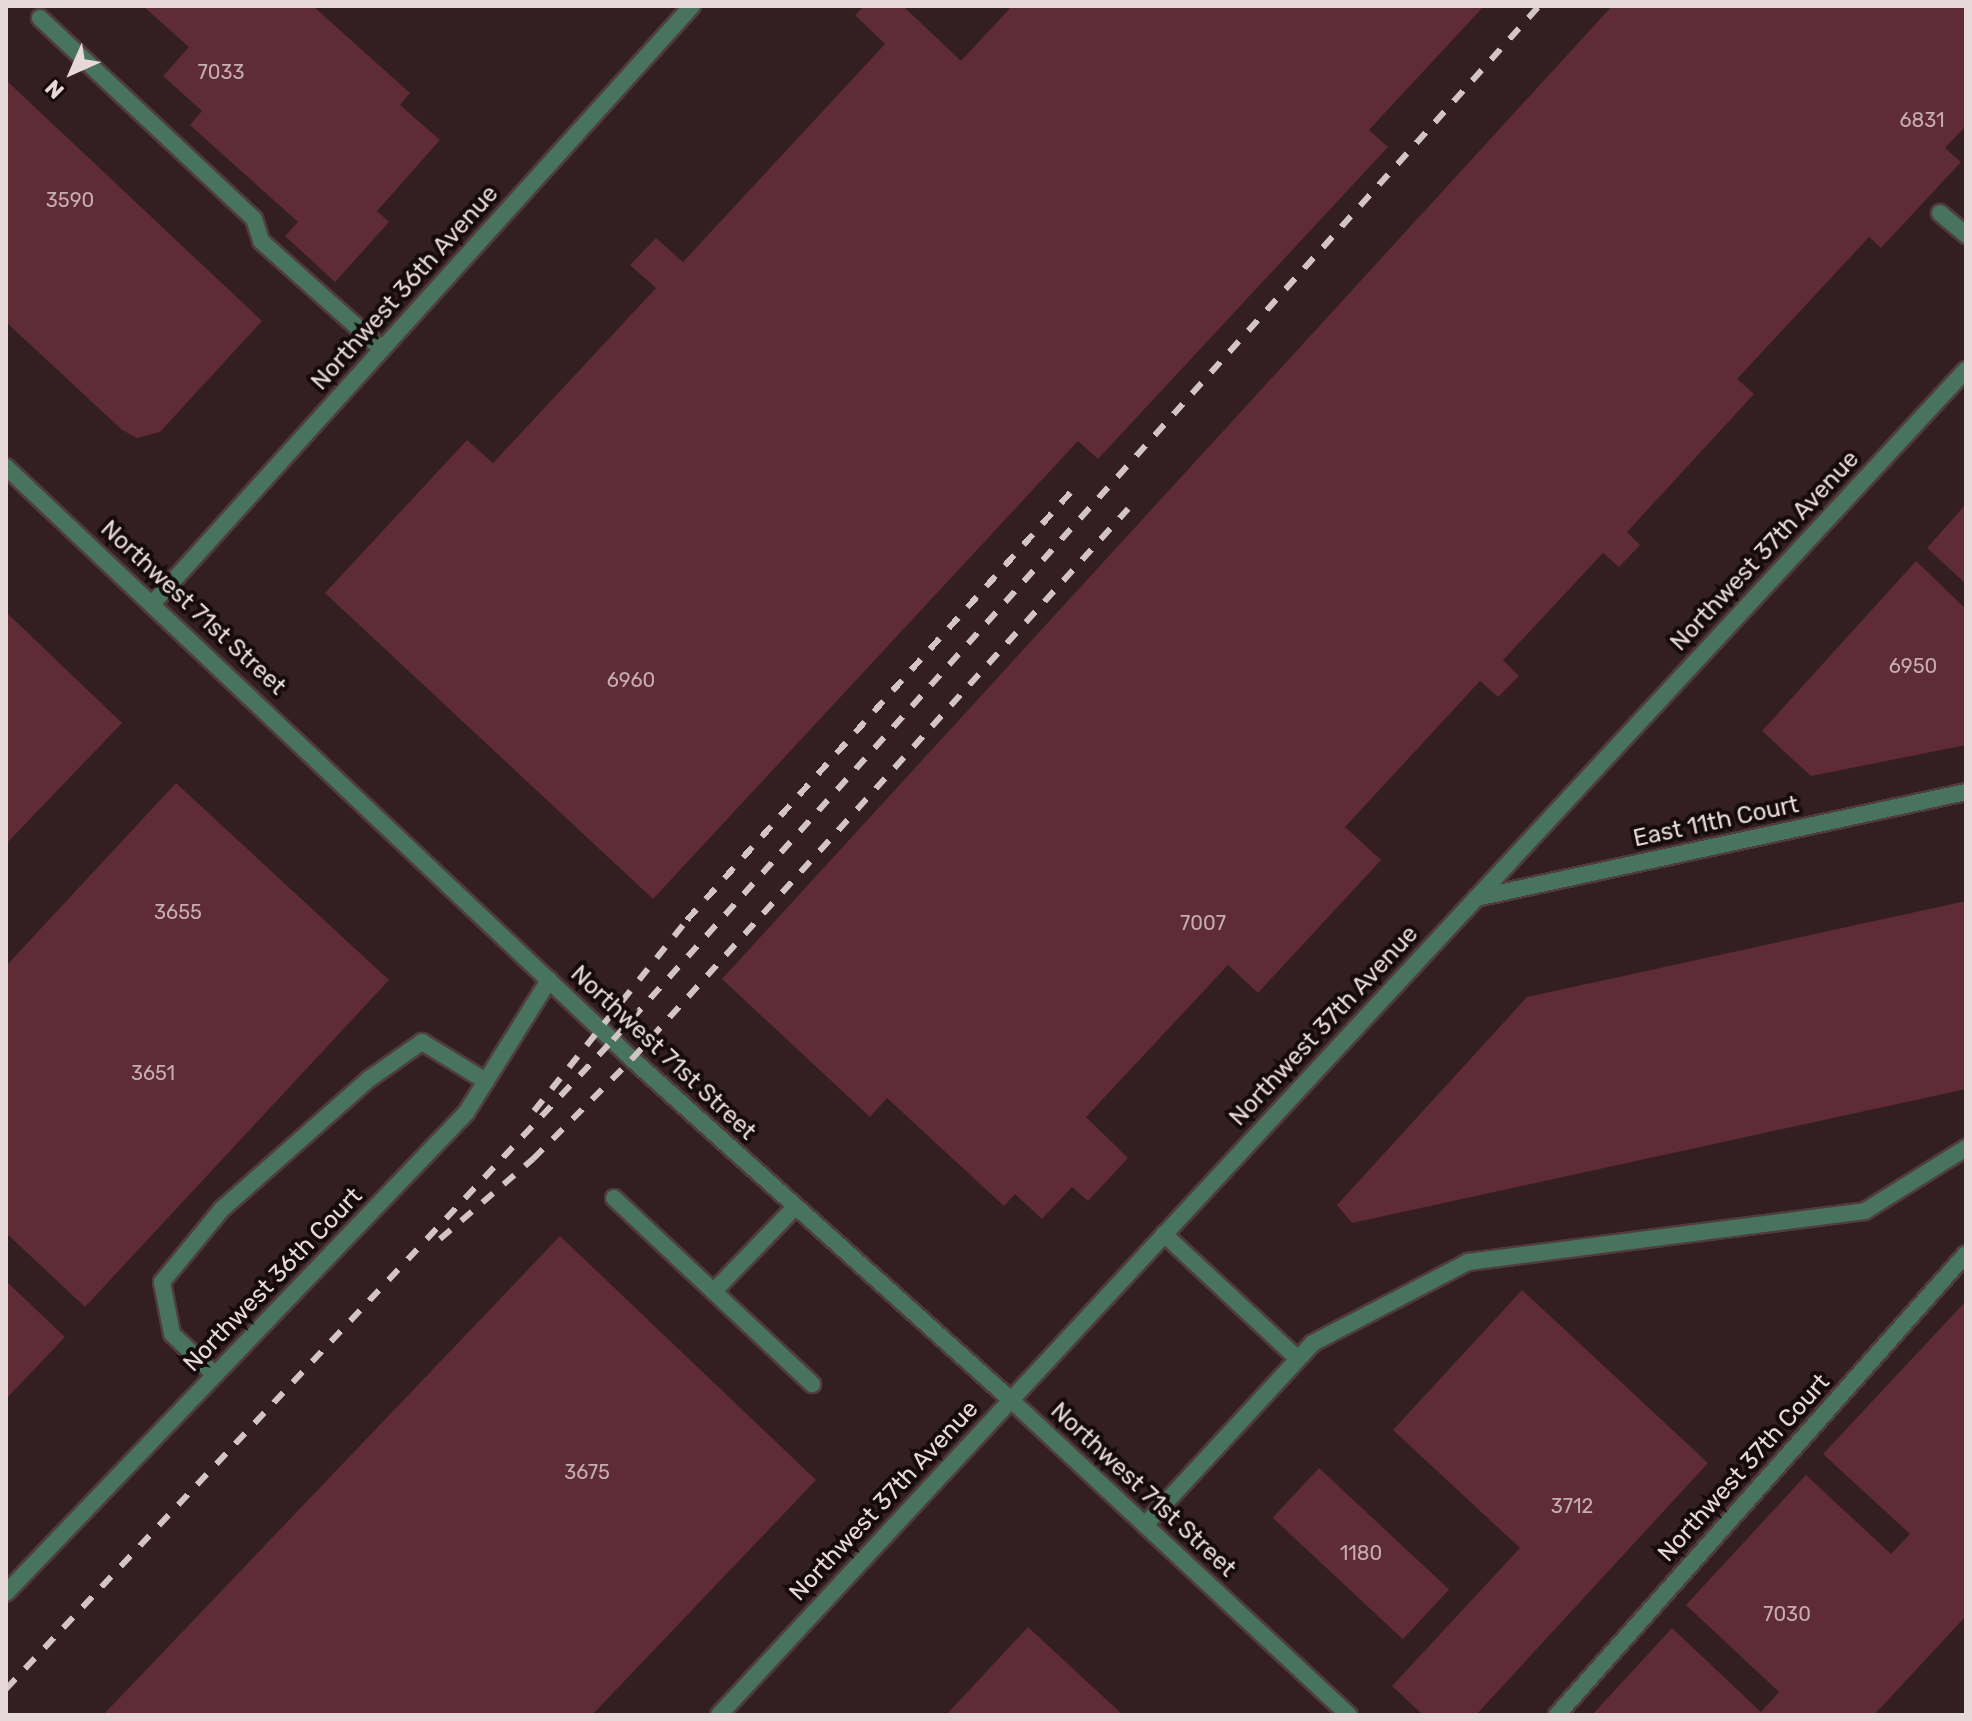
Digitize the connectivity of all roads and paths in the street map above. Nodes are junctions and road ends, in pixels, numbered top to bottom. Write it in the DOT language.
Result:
graph roads {
  1 [pos="692,6"];
  2 [pos="40,18"];
  3 [pos="1940,213"];
  4 [pos="1966,235"];
  5 [pos="382,349"];
  6 [pos="1966,370"];
  7 [pos="6,467"];
  8 [pos="154,602"];
  9 [pos="1966,792"];
  10 [pos="1476,898"];
  11 [pos="549,980"];
  12 [pos="486,1081"];
  13 [pos="1966,1148"];
  14 [pos="614,1198"];
  15 [pos="795,1207"];
  16 [pos="1164,1234"];
  17 [pos="1966,1254"];
  18 [pos="714,1291"];
  19 [pos="1298,1359"];
  20 [pos="215,1375"];
  21 [pos="812,1384"];
  22 [pos="1011,1400"];
  23 [pos="1145,1525"];
  24 [pos="6,1593"];
  25 [pos="719,1715"];
  26 [pos="1349,1715"];
  27 [pos="1557,1715"];
  1 -- 5 [label="street, Northwest 36th Avenue"];
  2 -- 5 [label="street"];
  3 -- 4 [label="street"];
  5 -- 8 [label="street, Northwest 36th Avenue"];
  6 -- 10 [label="street, Northwest 37th Avenue"];
  7 -- 8 [label="street, Northwest 71st Street"];
  8 -- 11 [label="street, Northwest 71st Street"];
  9 -- 10 [label="street, East 11th Court"];
  10 -- 16 [label="street, Northwest 37th Avenue"];
  11 -- 12 [label="street, Northwest 36th Court"];
  11 -- 15 [label="street, Northwest 71st Street"];
  12 -- 20 [label="street, Northwest 36th Court"];
  12 -- 20 [label="street"];
  13 -- 19 [label="street"];
  14 -- 18 [label="street"];
  15 -- 18 [label="street"];
  15 -- 22 [label="street, Northwest 71st Street"];
  16 -- 19 [label="street"];
  16 -- 22 [label="street, Northwest 37th Avenue"];
  17 -- 27 [label="street, Northwest 37th Court"];
  18 -- 21 [label="street"];
  19 -- 23 [label="street"];
  20 -- 24 [label="street, Northwest 36th Court"];
  22 -- 23 [label="street, Northwest 71st Street"];
  22 -- 25 [label="street, Northwest 37th Avenue"];
  23 -- 26 [label="street, Northwest 71st Street"];
}
